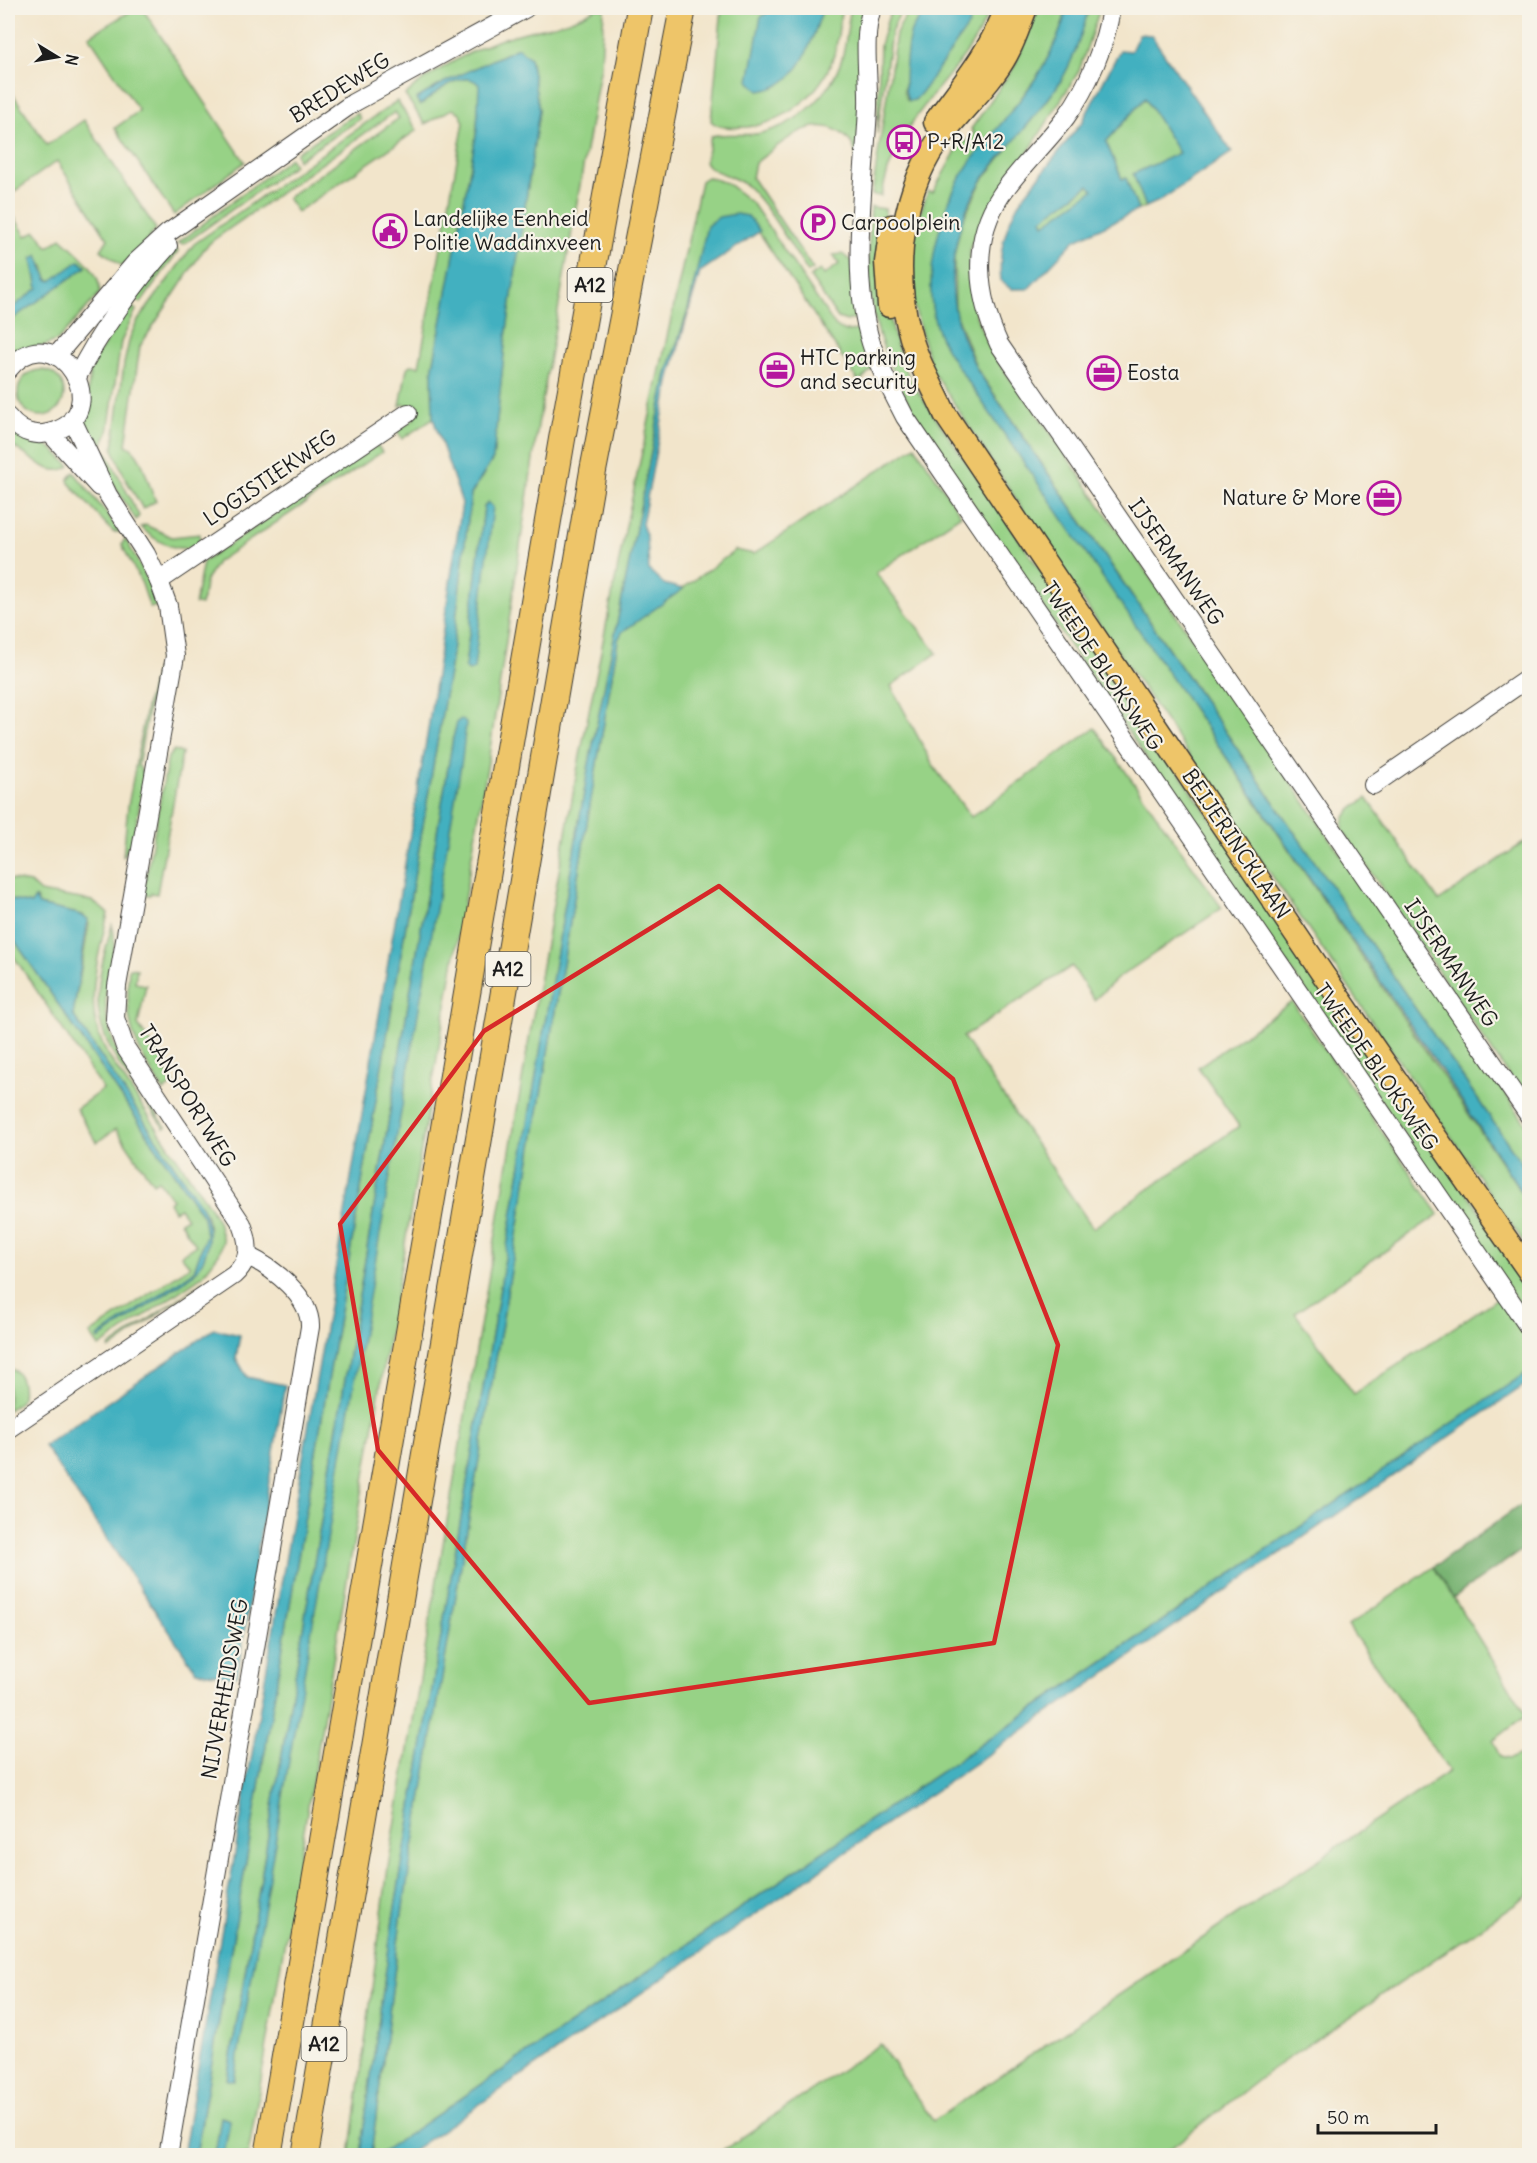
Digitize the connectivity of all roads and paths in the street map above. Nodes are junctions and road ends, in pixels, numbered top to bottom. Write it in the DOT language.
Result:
graph roads {
  1 [pos="526,8"];
  2 [pos="640,8"];
  3 [pos="683,8"];
  4 [pos="872,8"];
  5 [pos="885,8"];
  6 [pos="1006,8"];
  7 [pos="1026,8"];
  8 [pos="1111,8"];
  9 [pos="869,62"];
  10 [pos="187,222"];
  11 [pos="56,356"];
  12 [pos="8,370"];
  13 [pos="78,377"];
  14 [pos="408,414"];
  15 [pos="945,414"];
  16 [pos="8,417"];
  17 [pos="72,419"];
  18 [pos="50,433"];
  19 [pos="108,495"];
  20 [pos="159,581"];
  21 [pos="1530,677"];
  22 [pos="1373,785"];
  23 [pos="1530,1117"];
  24 [pos="248,1256"];
  25 [pos="1530,1273"];
  26 [pos="1530,1329"];
  27 [pos="8,1429"];
  28 [pos="168,2156"];
  29 [pos="268,2156"];
  30 [pos="305,2156"];
  1 -- 10 [label="street, BREDEWEG"];
  2 -- 29 [label="highway, A12"];
  3 -- 30 [label="highway, A12"];
  4 -- 9 [label="street, TWEEDE BLOKSWEG"];
  5 -- 9 [label="street, TWEEDE BLOKSWEG"];
  6 -- 15 [label="main road, BEIJERINCKLAAN"];
  7 -- 15 [label="main road, BEIJERINCKLAAN"];
  8 -- 23 [label="street, IJSERMANWEG"];
  9 -- 26 [label="street, TWEEDE BLOKSWEG"];
  10 -- 11 [label="street, BREDEWEG"];
  10 -- 13 [label="street, BREDEWEG"];
  11 -- 12 [label="street"];
  11 -- 13 [label="street"];
  13 -- 17 [label="street"];
  14 -- 20 [label="street, LOGISTIEKWEG"];
  15 -- 25 [label="main road, BEIJERINCKLAAN"];
  16 -- 18 [label="street"];
  17 -- 18 [label="street"];
  17 -- 19 [label="street, TRANSPORTWEG"];
  18 -- 19 [label="street, TRANSPORTWEG"];
  19 -- 20 [label="street, TRANSPORTWEG"];
  20 -- 24 [label="street, TRANSPORTWEG"];
  21 -- 22 [label="street"];
  24 -- 27 [label="street"];
  24 -- 28 [label="street, NIJVERHEIDSWEG"];
}
